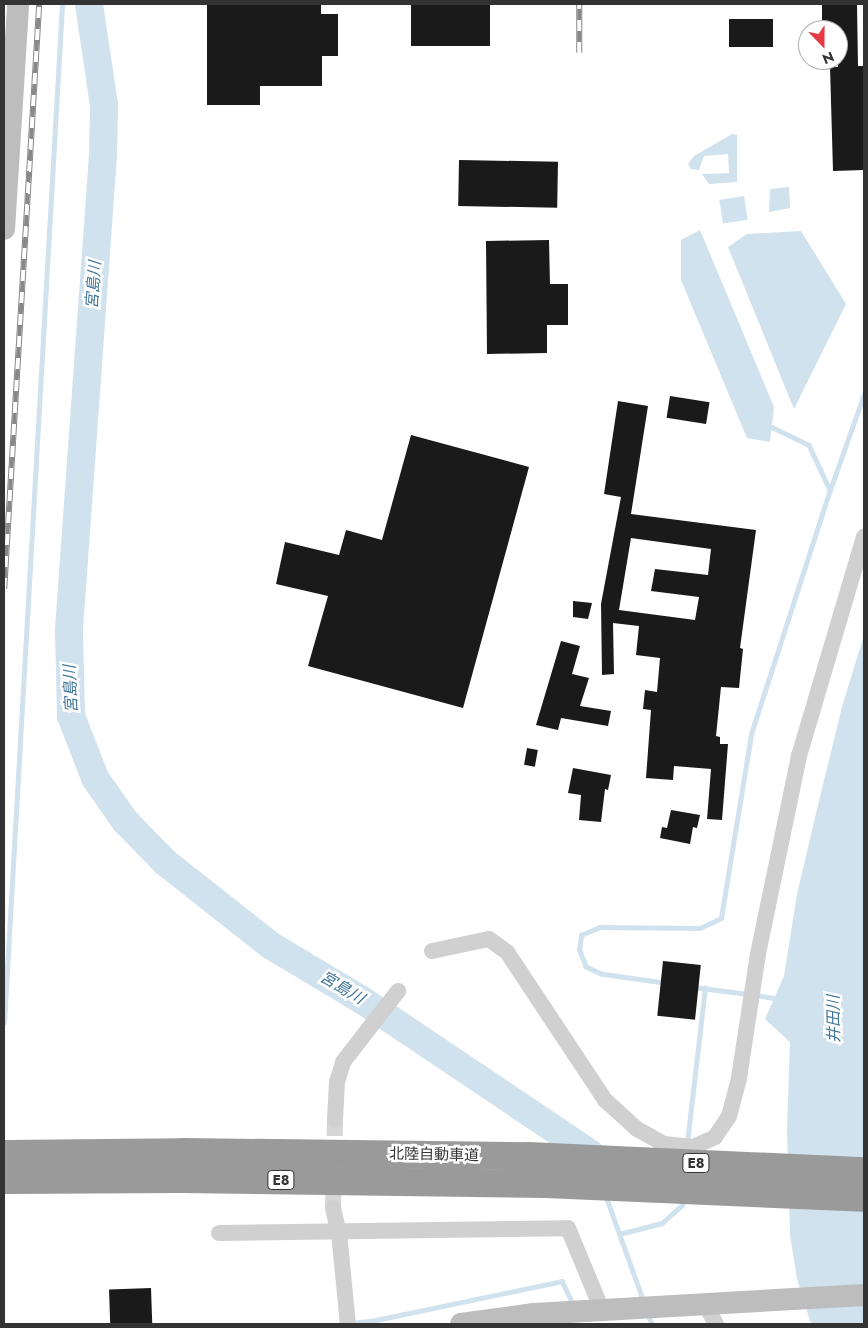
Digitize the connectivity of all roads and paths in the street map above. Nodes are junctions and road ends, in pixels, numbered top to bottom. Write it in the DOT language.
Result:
graph roads {
  1 [pos="18,4"];
  2 [pos="7,109"];
  3 [pos="4,229"];
  4 [pos="864,536"];
  5 [pos="432,951"];
  6 [pos="398,991"];
  7 [pos="335,1120"];
  8 [pos="10,1154"];
  9 [pos="864,1172"];
  10 [pos="10,1180"];
  11 [pos="864,1198"];
  12 [pos="333,1208"];
  13 [pos="219,1233"];
  14 [pos="340,1233"];
  15 [pos="864,1295"];
  16 [pos="714,1311"];
  17 [pos="606,1317"];
  18 [pos="501,1322"];
  19 [pos="348,1324"];
  20 [pos="461,1324"];
  1 -- 2 [label="street"];
  2 -- 3 [label="street"];
  4 -- 5 [label="street"];
  6 -- 7 [label="street"];
  8 -- 9 [label="highway, 北陸自動車道 / E8"];
  10 -- 11 [label="highway, 北陸自動車道 / E8"];
  12 -- 14 [label="street"];
  13 -- 14 [label="street"];
  14 -- 17 [label="street"];
  14 -- 19 [label="street"];
  15 -- 16 [label="street"];
  16 -- 17 [label="street"];
  17 -- 18 [label="street"];
  18 -- 20 [label="street"];
}
